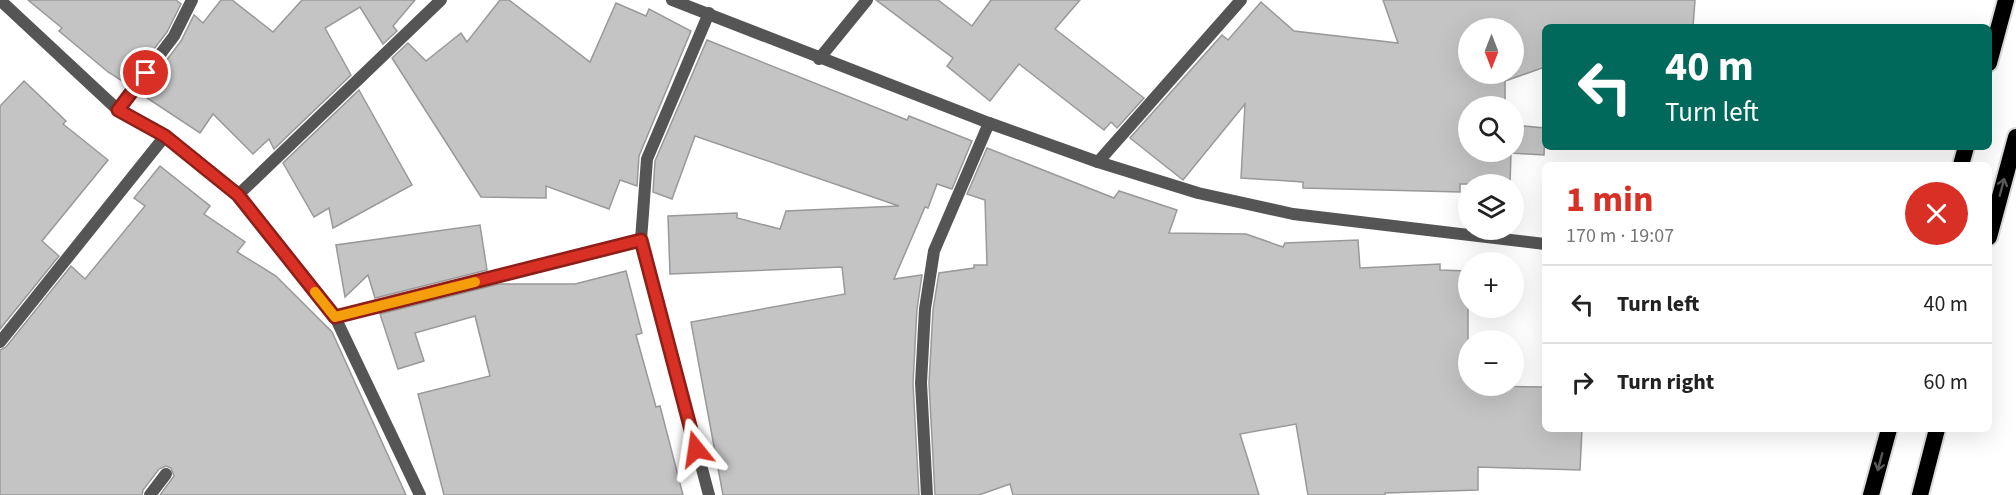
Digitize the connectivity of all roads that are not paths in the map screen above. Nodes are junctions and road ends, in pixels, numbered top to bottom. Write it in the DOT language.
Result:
graph roads {
  1 [pos="0,0"];
  2 [pos="192,0"];
  3 [pos="441,0"];
  4 [pos="672,0"];
  5 [pos="867,0"];
  6 [pos="1241,0"];
  7 [pos="2006,0"];
  8 [pos="709,13"];
  9 [pos="1992,52"];
  10 [pos="819,58"];
  11 [pos="118,110"];
  12 [pos="989,123"];
  13 [pos="165,136"];
  14 [pos="2016,137"];
  15 [pos="1098,162"];
  16 [pos="238,195"];
  17 [pos="1992,226"];
  18 [pos="641,240"];
  19 [pos="1542,244"];
  20 [pos="335,317"];
  21 [pos="0,342"];
  22 [pos="1888,432"];
  23 [pos="1936,432"];
  24 [pos="166,474"];
  25 [pos="150,495"];
  26 [pos="420,495"];
  27 [pos="709,495"];
  28 [pos="927,495"];
  29 [pos="1871,495"];
  30 [pos="1920,495"];
  1 -- 11 [label="street"];
  2 -- 11 [label="street"];
  3 -- 16 [label="street"];
  4 -- 8 [label="street"];
  5 -- 10 [label="street"];
  6 -- 15 [label="street"];
  7 -- 9 [label="highway"];
  8 -- 10 [label="street"];
  8 -- 18 [label="street"];
  10 -- 12 [label="street"];
  11 -- 13 [label="street"];
  12 -- 15 [label="street"];
  12 -- 28 [label="street"];
  13 -- 16 [label="street"];
  13 -- 21 [label="street"];
  17 -- 14 [label="highway, one-way"];
  15 -- 19 [label="street"];
  16 -- 20 [label="street"];
  18 -- 20 [label="street"];
  18 -- 27 [label="street"];
  20 -- 26 [label="street"];
  22 -- 29 [label="highway, one-way"];
  23 -- 30 [label="highway"];
  24 -- 25 [label="street"];
}
